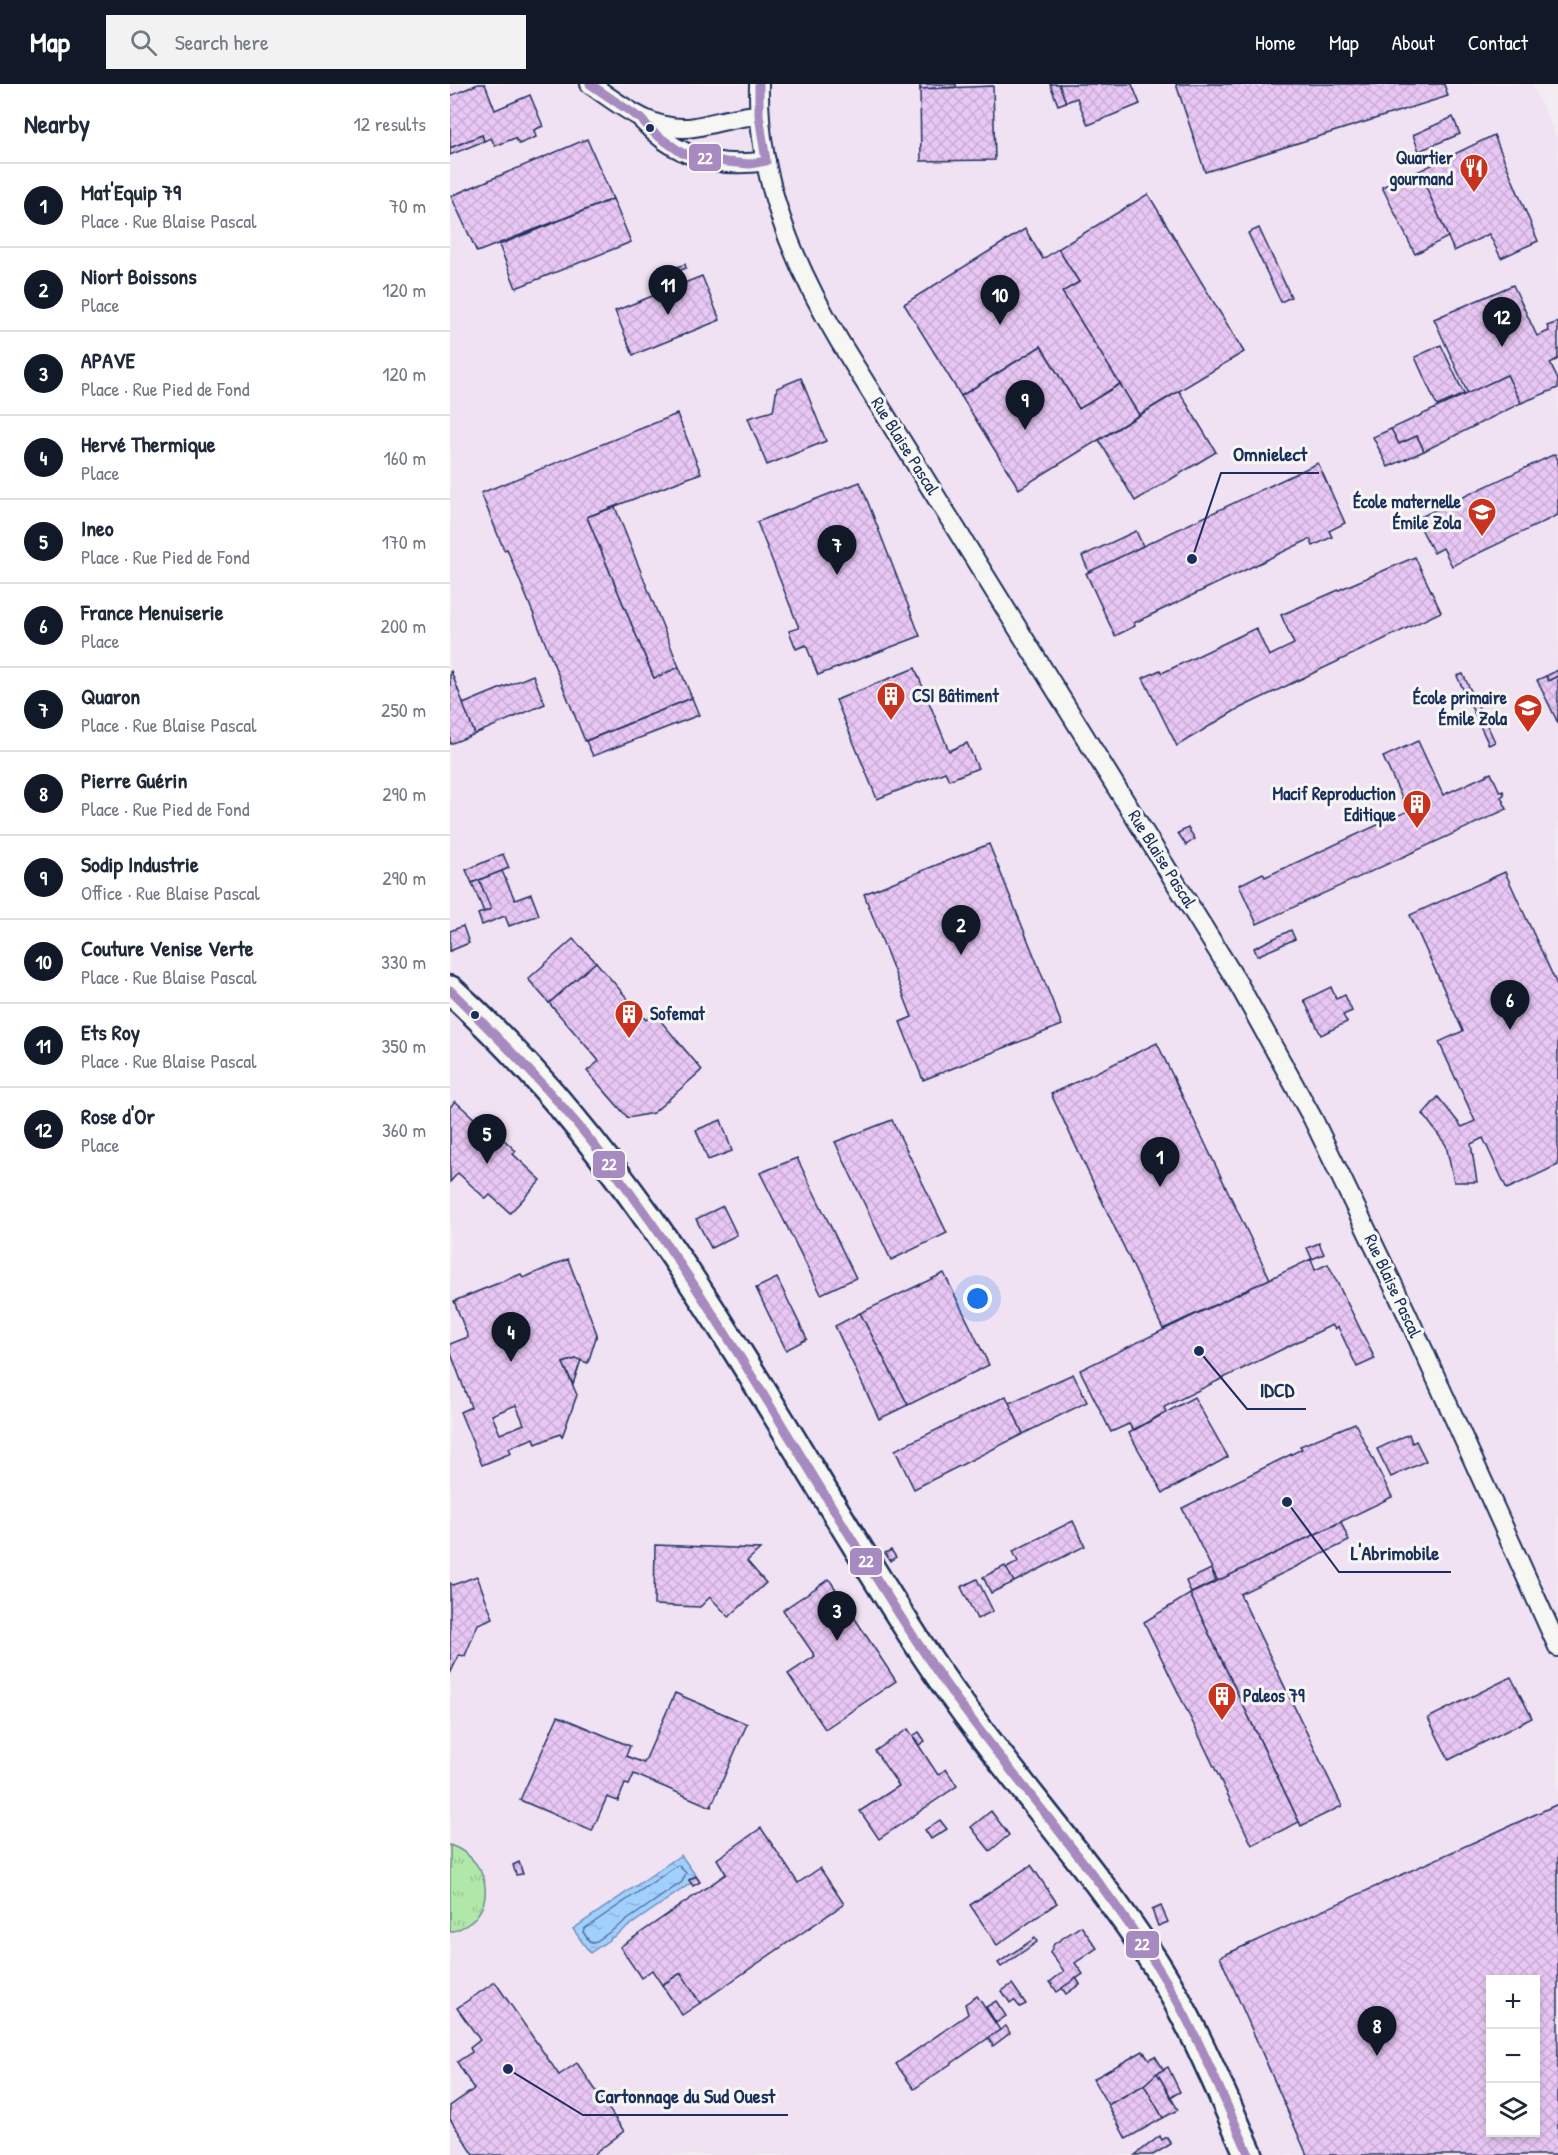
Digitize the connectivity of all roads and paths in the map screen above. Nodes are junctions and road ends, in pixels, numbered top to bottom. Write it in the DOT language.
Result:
graph roads {
  1 [pos="590,84"];
  2 [pos="759,84"];
  3 [pos="759,115"];
  4 [pos="641,118"];
  5 [pos="766,161"];
  6 [pos="450,990"];
  7 [pos="1558,1647"];
  8 [pos="1249,2155"];
  1 -- 4 [label="street"];
  2 -- 3 [label="street, Rue Blaise Pascal"];
  3 -- 4 [label="street"];
  3 -- 5 [label="street, Rue Blaise Pascal"];
  4 -- 5 [label="street"];
  5 -- 7 [label="street, Rue Blaise Pascal"];
  6 -- 8 [label="main road"];
}
